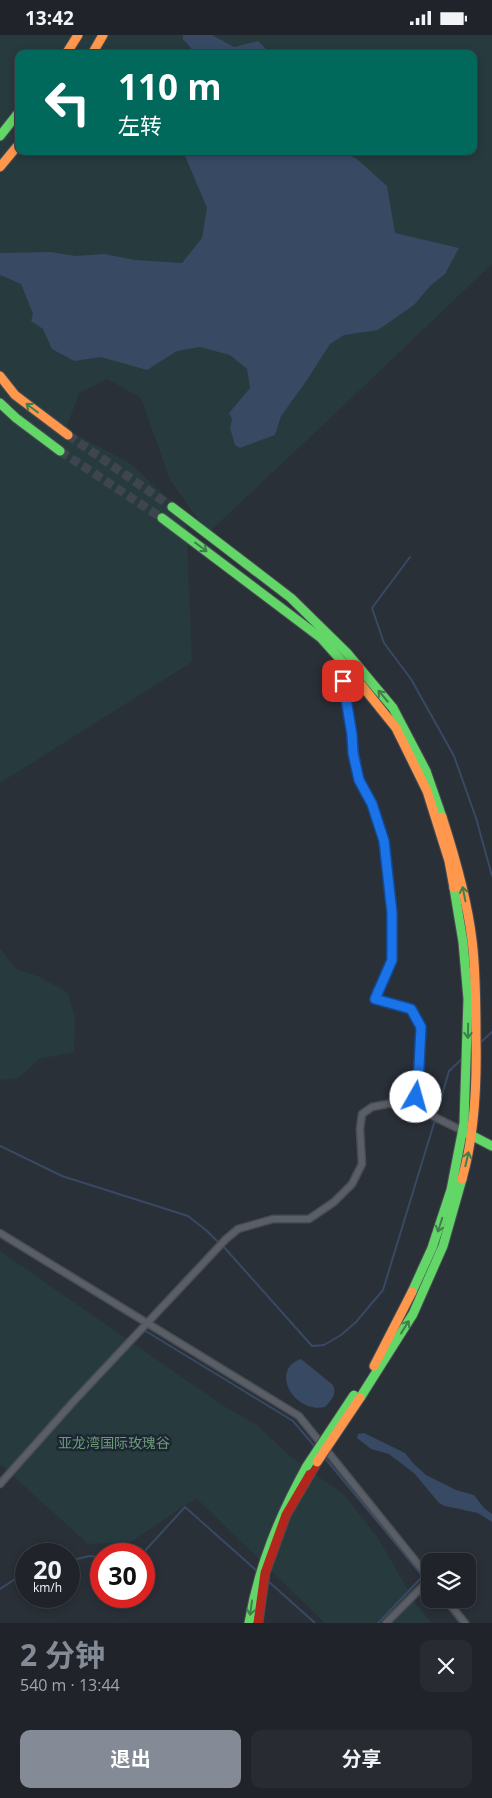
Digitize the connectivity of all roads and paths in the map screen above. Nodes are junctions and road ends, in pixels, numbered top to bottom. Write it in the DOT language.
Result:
graph roads {
  1 [pos="78,35"];
  2 [pos="103,35"];
  3 [pos="69,50"];
  4 [pos="94,50"];
  5 [pos="15,117"];
  6 [pos="0,136"];
  7 [pos="15,149"];
  8 [pos="0,167"];
  9 [pos="0,376"];
  10 [pos="0,403"];
  11 [pos="68,435"];
  12 [pos="60,451"];
  13 [pos="172,507"];
  14 [pos="162,518"];
  15 [pos="343,681"];
  16 [pos="464,923"];
  17 [pos="469,956"];
  18 [pos="414,1107"];
  19 [pos="467,1133"];
  20 [pos="492,1146"];
  21 [pos="0,1233"];
  22 [pos="148,1324"];
  23 [pos="357,1397"];
  24 [pos="0,1485"];
  25 [pos="453,1608"];
  26 [pos="249,1623"];
  27 [pos="258,1623"];
  28 [pos="386,1623"];
  29 [pos="465,1623"];
  1 -- 3 [label="main road"];
  2 -- 4 [label="main road"];
  5 -- 6 [label="main road"];
  7 -- 8 [label="main road"];
  11 -- 9 [label="main road, one-way"];
  10 -- 12 [label="main road"];
  16 -- 13 [label="main road, one-way"];
  14 -- 16 [label="main road, one-way"];
  15 -- 18 [label="street"];
  16 -- 17 [label="main road"];
  17 -- 19 [label="main road"];
  17 -- 23 [label="main road, one-way"];
  18 -- 19 [label="street"];
  18 -- 22 [label="street"];
  19 -- 20 [label="main road"];
  23 -- 19 [label="main road, one-way"];
  21 -- 22 [label="street"];
  22 -- 24 [label="street"];
  22 -- 28 [label="street"];
  23 -- 26 [label="main road, one-way, bridge"];
  23 -- 27 [label="main road, bridge"];
  25 -- 29 [label="street"];
}
